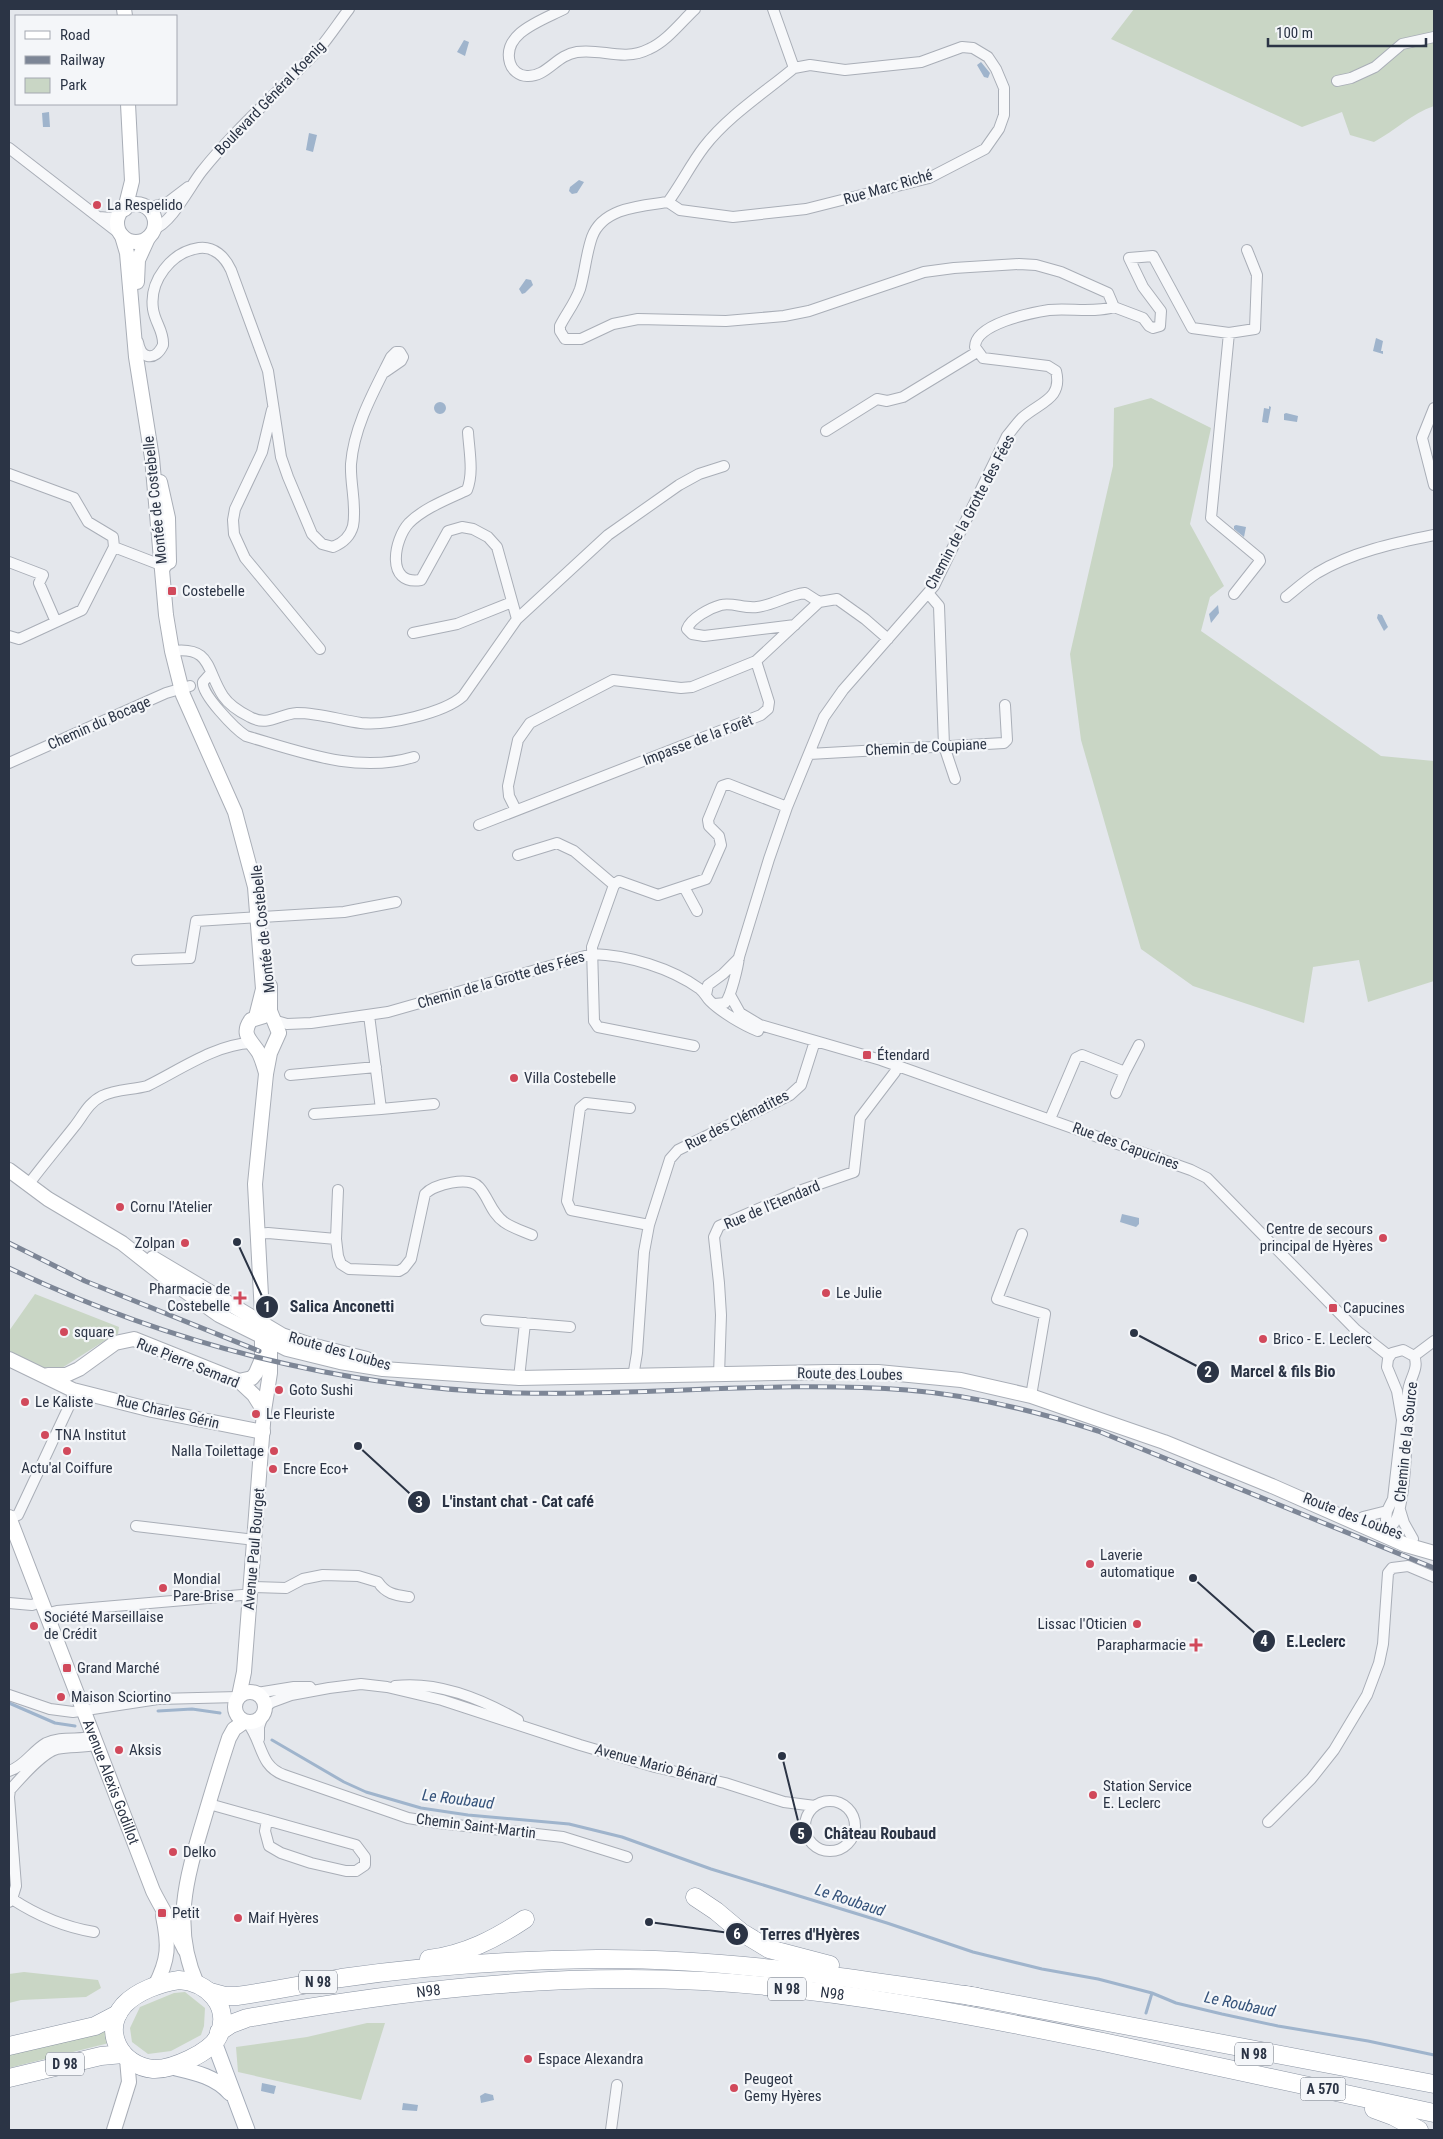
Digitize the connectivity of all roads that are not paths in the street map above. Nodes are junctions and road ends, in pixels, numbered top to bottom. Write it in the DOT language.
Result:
graph roads {
  1 [pos="349,9"];
  2 [pos="564,9"];
  3 [pos="695,9"];
  4 [pos="773,9"];
  5 [pos="1434,37"];
  6 [pos="794,68"];
  7 [pos="1337,81"];
  8 [pos="128,105"];
  9 [pos="9,148"];
  10 [pos="132,181"];
  11 [pos="189,186"];
  12 [pos="668,202"];
  13 [pos="146,208"];
  14 [pos="122,212"];
  15 [pos="98,216"];
  16 [pos="151,234"];
  17 [pos="121,235"];
  18 [pos="1247,250"];
  19 [pos="1114,307"];
  20 [pos="133,317"];
  21 [pos="1229,333"];
  22 [pos="977,352"];
  23 [pos="145,356"];
  24 [pos="385,372"];
  25 [pos="273,407"];
  26 [pos="1434,408"];
  27 [pos="826,431"];
  28 [pos="468,432"];
  29 [pos="724,466"];
  30 [pos="9,474"];
  31 [pos="1434,485"];
  32 [pos="1434,535"];
  33 [pos="114,547"];
  34 [pos="9,562"];
  35 [pos="166,567"];
  36 [pos="928,593"];
  37 [pos="1234,594"];
  38 [pos="1286,597"];
  39 [pos="512,602"];
  40 [pos="819,602"];
  41 [pos="517,619"];
  42 [pos="56,622"];
  43 [pos="795,626"];
  44 [pos="413,633"];
  45 [pos="9,636"];
  46 [pos="888,639"];
  47 [pos="320,649"];
  48 [pos="177,651"];
  49 [pos="756,661"];
  50 [pos="211,673"];
  51 [pos="186,687"];
  52 [pos="1006,705"];
  53 [pos="944,746"];
  54 [pos="809,754"];
  55 [pos="414,757"];
  56 [pos="9,763"];
  57 [pos="956,779"];
  58 [pos="787,807"];
  59 [pos="516,810"];
  60 [pos="479,825"];
  61 [pos="518,855"];
  62 [pos="614,885"];
  63 [pos="684,887"];
  64 [pos="396,902"];
  65 [pos="697,911"];
  66 [pos="262,918"];
  67 [pos="592,954"];
  68 [pos="739,957"];
  69 [pos="137,960"];
  70 [pos="688,981"];
  71 [pos="713,981"];
  72 [pos="730,992"];
  73 [pos="706,995"];
  74 [pos="716,1004"];
  75 [pos="369,1015"];
  76 [pos="273,1020"];
  77 [pos="252,1021"];
  78 [pos="311,1023"];
  79 [pos="801,1038"];
  80 [pos="276,1040"];
  81 [pos="816,1041"];
  82 [pos="252,1044"];
  83 [pos="1139,1044"];
  84 [pos="694,1046"];
  85 [pos="224,1047"];
  86 [pos="897,1065"];
  87 [pos="376,1068"];
  88 [pos="1125,1072"];
  89 [pos="266,1074"];
  90 [pos="290,1075"];
  91 [pos="1116,1093"];
  92 [pos="434,1104"];
  93 [pos="381,1108"];
  94 [pos="630,1108"];
  95 [pos="314,1114"];
  96 [pos="1050,1119"];
  97 [pos="9,1170"];
  98 [pos="28,1185"];
  99 [pos="338,1190"];
  100 [pos="649,1225"];
  101 [pos="261,1233"];
  102 [pos="1022,1234"];
  103 [pos="532,1236"];
  104 [pos="336,1239"];
  105 [pos="122,1243"];
  106 [pos="262,1304"];
  107 [pos="240,1311"];
  108 [pos="486,1320"];
  109 [pos="525,1323"];
  110 [pos="570,1327"];
  111 [pos="266,1333"];
  112 [pos="1434,1341"];
  113 [pos="287,1349"];
  114 [pos="1389,1356"];
  115 [pos="1414,1356"];
  116 [pos="9,1359"];
  117 [pos="270,1366"];
  118 [pos="79,1369"];
  119 [pos="411,1371"];
  120 [pos="1413,1373"];
  121 [pos="42,1374"];
  122 [pos="1390,1374"];
  123 [pos="718,1375"];
  124 [pos="633,1377"];
  125 [pos="519,1378"];
  126 [pos="239,1381"];
  127 [pos="73,1390"];
  128 [pos="1031,1396"];
  129 [pos="264,1411"];
  130 [pos="263,1432"];
  131 [pos="1272,1486"];
  132 [pos="1400,1510"];
  133 [pos="1387,1511"];
  134 [pos="9,1517"];
  135 [pos="1363,1517"];
  136 [pos="136,1526"];
  137 [pos="1391,1534"];
  138 [pos="1413,1539"];
  139 [pos="255,1540"];
  140 [pos="1433,1552"];
  141 [pos="1434,1577"];
  142 [pos="251,1592"];
  143 [pos="409,1597"];
  144 [pos="9,1603"];
  145 [pos="43,1608"];
  146 [pos="244,1672"];
  147 [pos="329,1688"];
  148 [pos="256,1693"];
  149 [pos="9,1695"];
  150 [pos="238,1696"];
  151 [pos="84,1711"];
  152 [pos="264,1711"];
  153 [pos="246,1722"];
  154 [pos="259,1740"];
  155 [pos="94,1741"];
  156 [pos="9,1771"];
  157 [pos="10,1789"];
  158 [pos="784,1802"];
  159 [pos="209,1804"];
  160 [pos="816,1806"];
  161 [pos="267,1820"];
  162 [pos="1268,1822"];
  163 [pos="805,1829"];
  164 [pos="627,1857"];
  165 [pos="695,1897"];
  166 [pos="10,1901"];
  167 [pos="160,1906"];
  168 [pos="525,1919"];
  169 [pos="94,1932"];
  170 [pos="185,1950"];
  171 [pos="342,1978"];
  172 [pos="155,1986"];
  173 [pos="203,1988"];
  174 [pos="977,1997"];
  175 [pos="118,2014"];
  176 [pos="1127,2026"];
  177 [pos="216,2037"];
  178 [pos="9,2046"];
  179 [pos="125,2057"];
  180 [pos="1212,2065"];
  181 [pos="172,2067"];
  182 [pos="152,2069"];
  183 [pos="9,2078"];
  184 [pos="1434,2084"];
  185 [pos="617,2085"];
  186 [pos="128,2086"];
  187 [pos="1434,2093"];
  188 [pos="233,2096"];
  189 [pos="1434,2113"];
  190 [pos="114,2130"];
  191 [pos="247,2130"];
  192 [pos="611,2130"];
  193 [pos="1419,2130"];
  1 -- 11 [label="street, Boulevard Général Koenig"];
  2 -- 3 [label="street"];
  4 -- 6 [label="street"];
  5 -- 7 [label="street"];
  6 -- 12 [label="street"];
  6 -- 12 [label="street, Rue Marc Riché"];
  8 -- 10 [label="main road"];
  9 -- 15 [label="street"];
  10 -- 13 [label="main road"];
  10 -- 14 [label="main road"];
  11 -- 13 [label="street, Boulevard Général Koenig"];
  11 -- 16 [label="street, Boulevard Général Koenig"];
  12 -- 19 [label="street"];
  13 -- 14 [label="main road"];
  13 -- 16 [label="main road"];
  14 -- 15 [label="street"];
  14 -- 17 [label="main road"];
  15 -- 17 [label="street"];
  16 -- 17 [label="main road"];
  16 -- 23 [label="main road, Montée de Costebelle"];
  17 -- 20 [label="main road, Montée de Costebelle"];
  18 -- 21 [label="street"];
  19 -- 21 [label="street"];
  19 -- 22 [label="street"];
  20 -- 23 [label="street"];
  20 -- 35 [label="main road, Montée de Costebelle"];
  21 -- 37 [label="street"];
  22 -- 27 [label="street"];
  22 -- 36 [label="street, Chemin de la Grotte des Fées"];
  23 -- 25 [label="street"];
  23 -- 35 [label="main road, Montée de Costebelle"];
  24 -- 25 [label="street"];
  25 -- 47 [label="street"];
  26 -- 31 [label="street"];
  28 -- 39 [label="street"];
  29 -- 41 [label="street"];
  30 -- 33 [label="street"];
  32 -- 38 [label="street"];
  33 -- 35 [label="street"];
  33 -- 42 [label="street"];
  34 -- 42 [label="street"];
  35 -- 48 [label="main road, Montée de Costebelle"];
  36 -- 46 [label="street, Chemin de la Grotte des Fées"];
  36 -- 53 [label="street"];
  39 -- 41 [label="street"];
  39 -- 44 [label="street"];
  40 -- 43 [label="street"];
  40 -- 43 [label="street"];
  40 -- 46 [label="street"];
  41 -- 50 [label="street"];
  42 -- 45 [label="street"];
  43 -- 49 [label="street"];
  46 -- 54 [label="street, Chemin de la Grotte des Fées"];
  48 -- 50 [label="street"];
  48 -- 51 [label="main road, Montée de Costebelle"];
  49 -- 59 [label="street, Impasse de la Forêt"];
  49 -- 59 [label="street"];
  50 -- 55 [label="street"];
  51 -- 56 [label="street, Chemin du Bocage"];
  51 -- 66 [label="main road, Montée de Costebelle"];
  52 -- 53 [label="street, Chemin de Coupiane"];
  53 -- 54 [label="street, Chemin de Coupiane"];
  53 -- 57 [label="street"];
  54 -- 58 [label="street, Chemin de la Grotte des Fées"];
  58 -- 63 [label="street"];
  58 -- 68 [label="street, Chemin de la Grotte des Fées"];
  59 -- 60 [label="street, Impasse de la Forêt"];
  61 -- 62 [label="street"];
  62 -- 63 [label="street"];
  62 -- 67 [label="street"];
  63 -- 65 [label="street"];
  64 -- 66 [label="street"];
  66 -- 69 [label="street"];
  66 -- 76 [label="main road, Montée de Costebelle"];
  66 -- 77 [label="main road, Montée de Costebelle"];
  67 -- 70 [label="street, Chemin de la Grotte des Fées"];
  67 -- 75 [label="street, Chemin de la Grotte des Fées"];
  67 -- 84 [label="street"];
  68 -- 71 [label="street, Chemin de la Grotte des Fées"];
  68 -- 72 [label="street, Chemin de la Grotte des Fées"];
  70 -- 71 [label="street, Chemin de la Grotte des Fées"];
  70 -- 73 [label="street, Chemin de la Grotte des Fées"];
  71 -- 72 [label="street, Chemin de la Grotte des Fées"];
  71 -- 73 [label="street, Chemin de la Grotte des Fées"];
  72 -- 74 [label="street"];
  72 -- 79 [label="street, Rue des Capucines"];
  73 -- 74 [label="street, Chemin de la Grotte des Fées"];
  74 -- 79 [label="street, Rue des Capucines"];
  75 -- 78 [label="street, Chemin de la Grotte des Fées"];
  75 -- 87 [label="street"];
  76 -- 77 [label="main road, Montée de Costebelle"];
  76 -- 78 [label="street, Chemin de la Grotte des Fées"];
  76 -- 80 [label="main road, Montée de Costebelle"];
  77 -- 82 [label="main road, Montée de Costebelle"];
  77 -- 85 [label="street"];
  78 -- 80 [label="street, Chemin de la Grotte des Fées"];
  79 -- 81 [label="street, Rue des Capucines"];
  80 -- 82 [label="main road"];
  80 -- 89 [label="main road, Montée de Costebelle"];
  81 -- 86 [label="street, Rue des Capucines"];
  81 -- 100 [label="street, Rue des Clématites"];
  82 -- 85 [label="street"];
  82 -- 89 [label="main road, Montée de Costebelle"];
  83 -- 88 [label="street"];
  85 -- 98 [label="street"];
  86 -- 96 [label="street, Rue des Capucines"];
  86 -- 123 [label="street, Rue de l'Etendard"];
  87 -- 90 [label="street"];
  87 -- 93 [label="street"];
  88 -- 91 [label="street"];
  88 -- 96 [label="street"];
  89 -- 101 [label="main road, Montée de Costebelle"];
  92 -- 93 [label="street"];
  93 -- 95 [label="street"];
  94 -- 100 [label="street"];
  96 -- 114 [label="street, Rue des Capucines"];
  97 -- 98 [label="main road"];
  98 -- 105 [label="main road"];
  99 -- 104 [label="street"];
  100 -- 124 [label="street, Rue des Clématites"];
  101 -- 104 [label="street"];
  101 -- 106 [label="main road, Montée de Costebelle"];
  101 -- 111 [label="main road, Montée de Costebelle"];
  102 -- 128 [label="street"];
  103 -- 104 [label="street"];
  105 -- 107 [label="main road"];
  105 -- 111 [label="main road"];
  106 -- 107 [label="main road"];
  106 -- 111 [label="main road, Montée de Costebelle"];
  107 -- 111 [label="main road"];
  108 -- 109 [label="street"];
  109 -- 110 [label="street"];
  109 -- 125 [label="street"];
  111 -- 113 [label="main road, Route des Loubes"];
  111 -- 117 [label="main road, Avenue Paul Bourget"];
  111 -- 119 [label="main road, Route des Loubes"];
  111 -- 126 [label="main road"];
  112 -- 115 [label="street"];
  113 -- 117 [label="main road"];
  113 -- 119 [label="main road, Route des Loubes"];
  114 -- 115 [label="street"];
  114 -- 122 [label="street, Chemin de la Source"];
  115 -- 120 [label="street, Chemin de la Source"];
  116 -- 121 [label="main road, Rue Charles Gérin"];
  117 -- 129 [label="main road, Avenue Paul Bourget"];
  118 -- 121 [label="main road, Rue Pierre Semard"];
  118 -- 126 [label="main road, Rue Pierre Semard"];
  118 -- 127 [label="main road"];
  119 -- 125 [label="main road, Route des Loubes"];
  120 -- 122 [label="street, Chemin de la Source"];
  120 -- 132 [label="street, Chemin de la Source"];
  121 -- 127 [label="main road, Rue Charles Gérin"];
  122 -- 133 [label="street, Chemin de la Source"];
  123 -- 124 [label="main road, Route des Loubes"];
  123 -- 128 [label="main road, Route des Loubes"];
  124 -- 125 [label="main road, Route des Loubes"];
  126 -- 129 [label="main road, Rue Pierre Semard"];
  127 -- 130 [label="main road, Rue Charles Gérin"];
  127 -- 134 [label="street"];
  128 -- 131 [label="main road, Route des Loubes"];
  129 -- 130 [label="main road, Avenue Paul Bourget"];
  130 -- 139 [label="main road, Avenue Paul Bourget"];
  131 -- 135 [label="main road, Route des Loubes"];
  131 -- 137 [label="main road, Route des Loubes"];
  132 -- 137 [label="street, Chemin de la Source"];
  132 -- 138 [label="street, Chemin de la Source"];
  133 -- 135 [label="street, Chemin de la Source"];
  133 -- 137 [label="street, Chemin de la Source"];
  134 -- 145 [label="main road, Avenue Alexis Godillot"];
  135 -- 137 [label="main road, Route des Loubes"];
  136 -- 139 [label="street"];
  137 -- 138 [label="main road, Route des Loubes"];
  137 -- 140 [label="main road, Route des Loubes"];
  138 -- 140 [label="main road, Route des Loubes"];
  139 -- 142 [label="main road, Avenue Paul Bourget"];
  141 -- 162 [label="street"];
  142 -- 143 [label="street"];
  142 -- 145 [label="street"];
  142 -- 146 [label="main road, Avenue Paul Bourget"];
  144 -- 145 [label="street"];
  145 -- 151 [label="main road, Avenue Alexis Godillot"];
  146 -- 148 [label="main road"];
  146 -- 150 [label="main road, Avenue Paul Bourget"];
  147 -- 148 [label="street, Avenue Mario Bénard"];
  147 -- 152 [label="street, Avenue Mario Bénard"];
  147 -- 158 [label="street, Avenue Mario Bénard"];
  148 -- 150 [label="main road"];
  148 -- 152 [label="main road"];
  149 -- 151 [label="street"];
  150 -- 151 [label="street"];
  150 -- 153 [label="main road"];
  151 -- 155 [label="main road, Avenue Alexis Godillot"];
  152 -- 153 [label="main road"];
  152 -- 154 [label="street, Chemin Saint-Martin"];
  153 -- 154 [label="street, Chemin Saint-Martin"];
  153 -- 159 [label="main road"];
  154 -- 164 [label="street, Chemin Saint-Martin"];
  155 -- 156 [label="street"];
  155 -- 157 [label="street"];
  155 -- 167 [label="main road, Avenue Alexis Godillot"];
  157 -- 166 [label="street"];
  158 -- 160 [label="street, Avenue Mario Bénard"];
  158 -- 163 [label="street"];
  159 -- 161 [label="street"];
  159 -- 170 [label="main road"];
  160 -- 163 [label="street"];
  160 -- 163 [label="street"];
  161 -- 161 [label="street"];
  165 -- 174 [label="highway"];
  166 -- 169 [label="street"];
  167 -- 170 [label="main road, Avenue Alexis Godillot"];
  167 -- 172 [label="main road, Avenue Alexis Godillot"];
  168 -- 171 [label="highway"];
  170 -- 173 [label="main road"];
  171 -- 173 [label="highway, N 98"];
  171 -- 174 [label="highway, N 98 / N 98"];
  172 -- 173 [label="highway"];
  172 -- 175 [label="highway"];
  173 -- 177 [label="highway"];
  174 -- 176 [label="highway, N 98"];
  175 -- 178 [label="highway, D 98"];
  175 -- 179 [label="highway"];
  176 -- 184 [label="highway"];
  176 -- 187 [label="highway, N 98"];
  177 -- 180 [label="highway, N98 / N 98"];
  177 -- 181 [label="highway"];
  177 -- 188 [label="main road"];
  179 -- 182 [label="highway"];
  179 -- 183 [label="highway, D 98"];
  179 -- 186 [label="main road"];
  180 -- 189 [label="highway, A 570"];
  180 -- 193 [label="highway"];
  181 -- 182 [label="highway"];
  181 -- 188 [label="main road"];
  182 -- 186 [label="main road"];
  185 -- 192 [label="street"];
  186 -- 190 [label="main road"];
  188 -- 191 [label="main road"];
}
